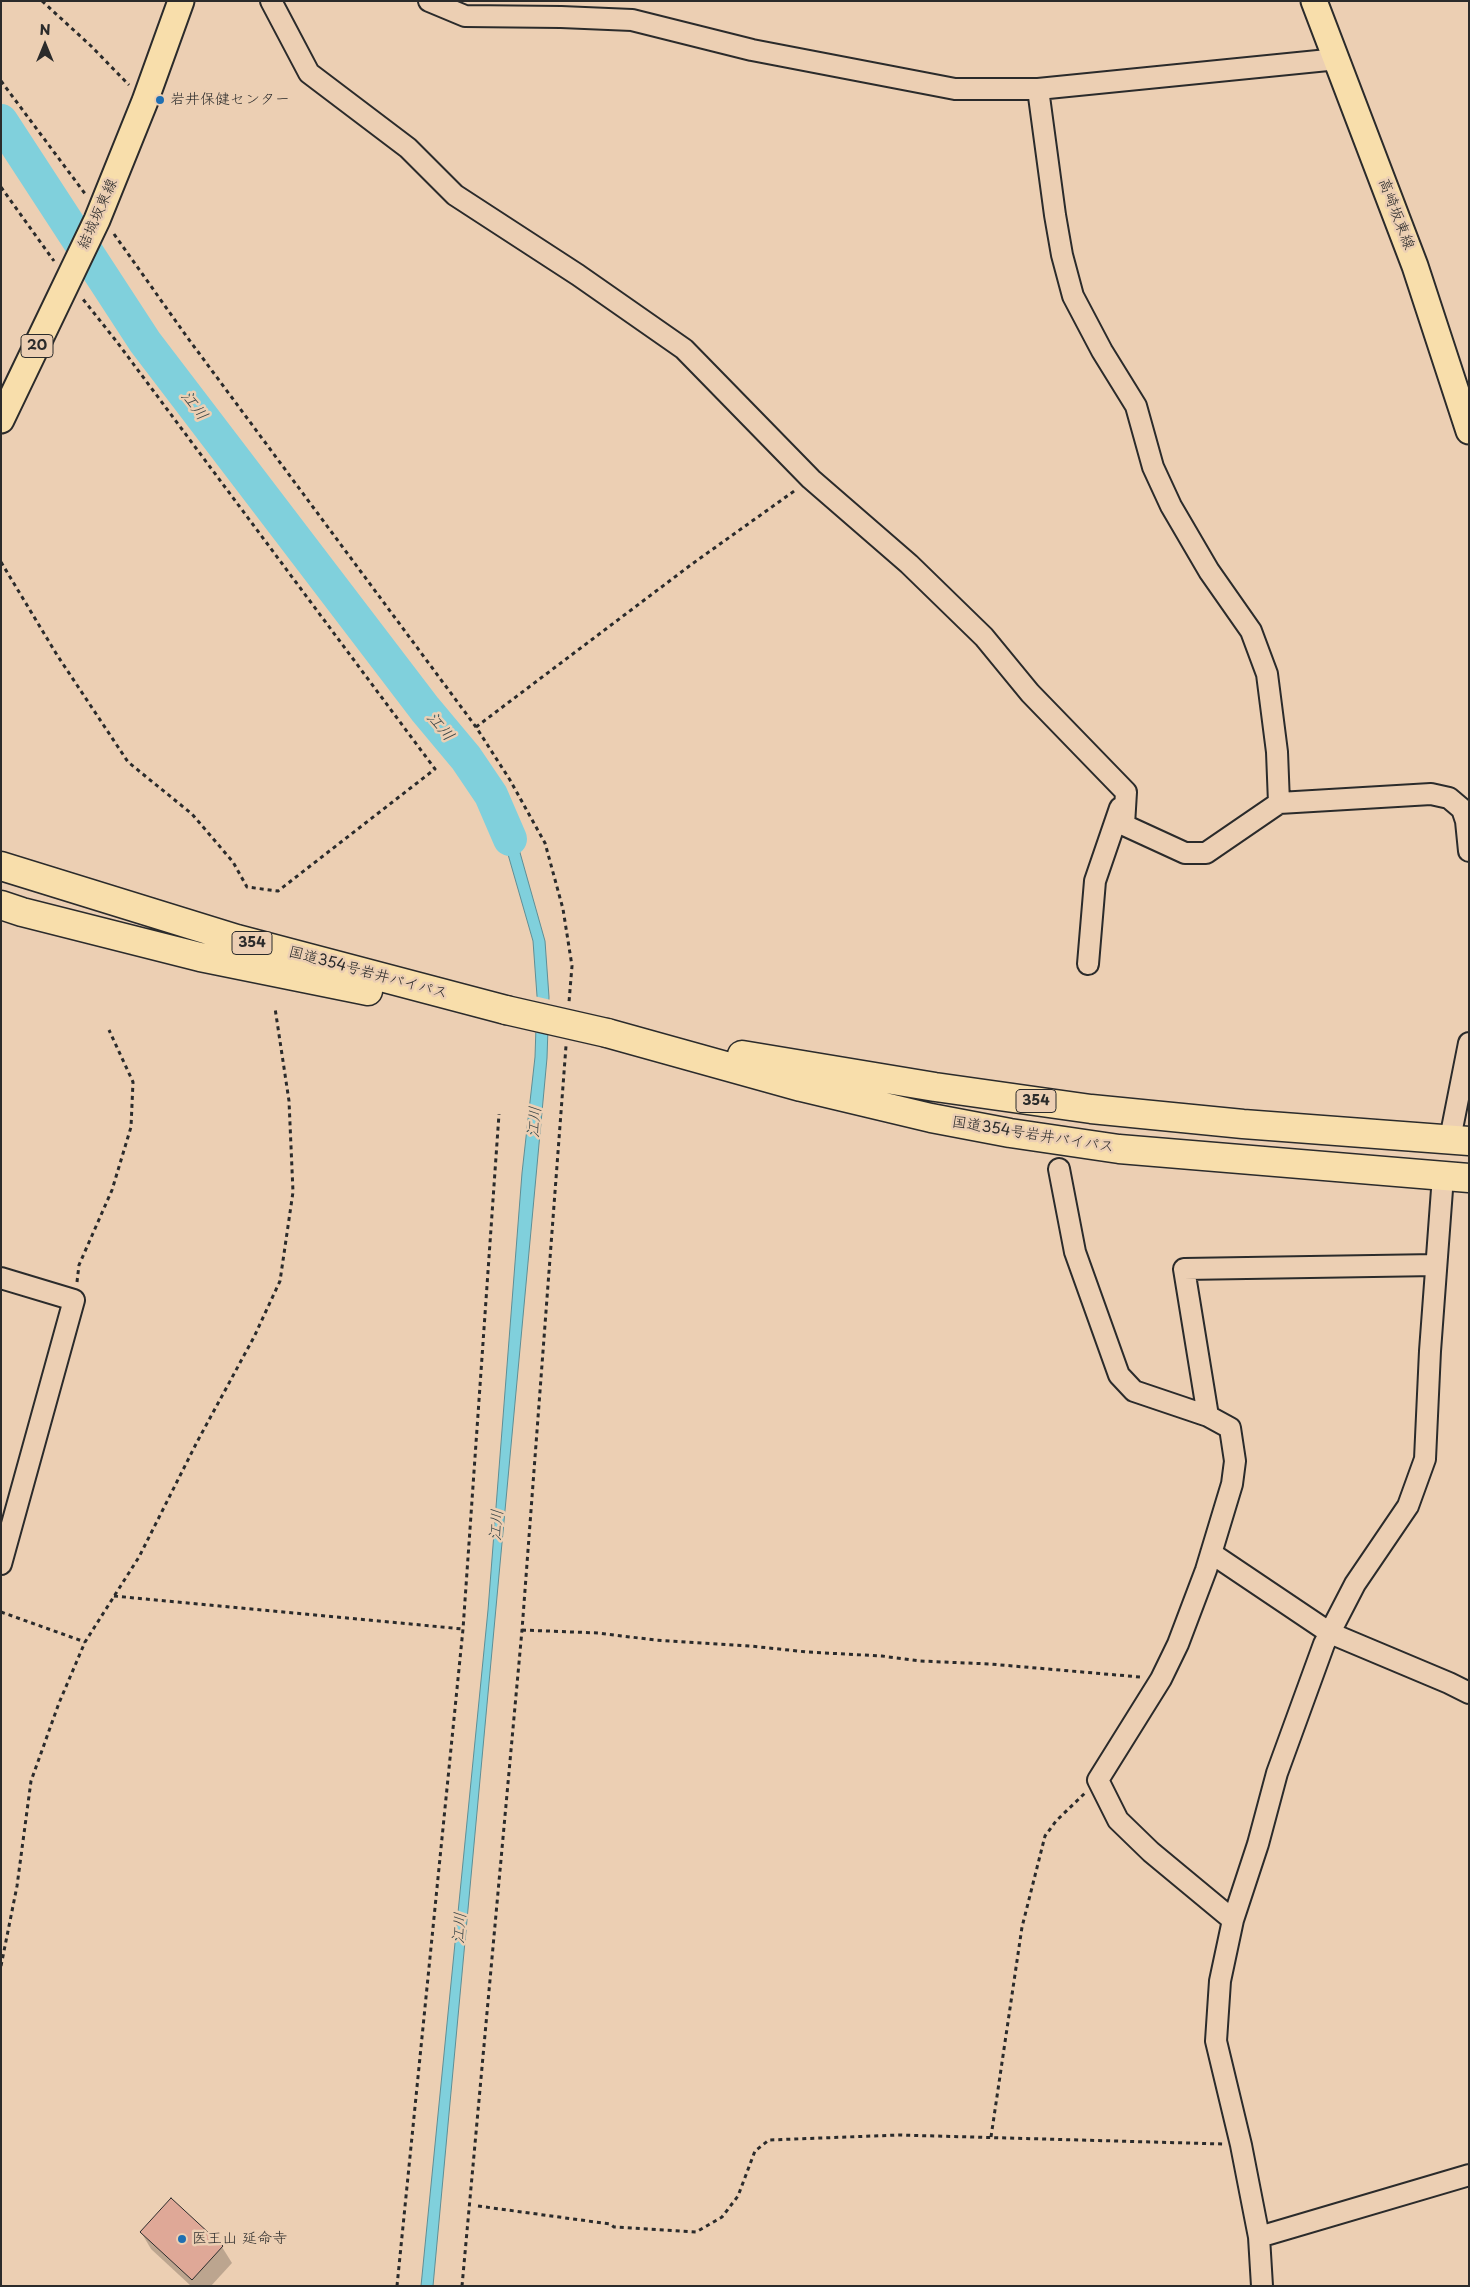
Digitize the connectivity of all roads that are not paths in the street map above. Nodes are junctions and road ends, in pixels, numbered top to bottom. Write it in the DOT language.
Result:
graph roads {
  1 [pos="181,1"];
  2 [pos="271,1"];
  3 [pos="429,1"];
  4 [pos="1314,1"];
  5 [pos="1338,59"];
  6 [pos="1038,89"];
  7 [pos="1,420"];
  8 [pos="1469,431"];
  9 [pos="1126,792"];
  10 [pos="1279,803"];
  11 [pos="1465,809"];
  12 [pos="1469,851"];
  13 [pos="1,866"];
  14 [pos="1,905"];
  15 [pos="1088,964"];
  16 [pos="506,1010"];
  17 [pos="607,1033"];
  18 [pos="1469,1043"];
  19 [pos="1459,1140"];
  20 [pos="1059,1170"];
  21 [pos="1456,1177"];
  22 [pos="1436,1265"];
  23 [pos="1,1278"];
  24 [pos="1208,1416"];
  25 [pos="1211,1553"];
  26 [pos="1,1564"];
  27 [pos="1330,1633"];
  28 [pos="1469,1693"];
  29 [pos="1234,1920"];
  30 [pos="1469,2175"];
  31 [pos="1259,2237"];
  32 [pos="1262,2286"];
  1 -- 7 [label="main road, 結城坂東線 / 20"];
  2 -- 9 [label="street"];
  3 -- 6 [label="street"];
  4 -- 5 [label="main road, 高崎坂東線"];
  5 -- 6 [label="street"];
  5 -- 8 [label="main road, 高崎坂東線"];
  6 -- 10 [label="street"];
  9 -- 10 [label="street"];
  9 -- 15 [label="street"];
  10 -- 11 [label="street"];
  11 -- 12 [label="street"];
  13 -- 16 [label="highway, 国道354号岩井バイパス / 354"];
  14 -- 16 [label="highway, 国道354号岩井バイパス / 354"];
  16 -- 17 [label="highway, 国道354号岩井バイパス / 354, bridge"];
  17 -- 19 [label="highway, 国道354号岩井バイパス / 354"];
  17 -- 21 [label="highway, 国道354号岩井バイパス / 354"];
  18 -- 19 [label="street"];
  20 -- 24 [label="street"];
  21 -- 22 [label="street"];
  22 -- 24 [label="street"];
  22 -- 27 [label="street"];
  23 -- 26 [label="street"];
  24 -- 25 [label="street"];
  25 -- 27 [label="street"];
  25 -- 29 [label="street"];
  27 -- 28 [label="street"];
  27 -- 29 [label="street"];
  29 -- 31 [label="street"];
  30 -- 31 [label="street"];
  31 -- 32 [label="street"];
}
